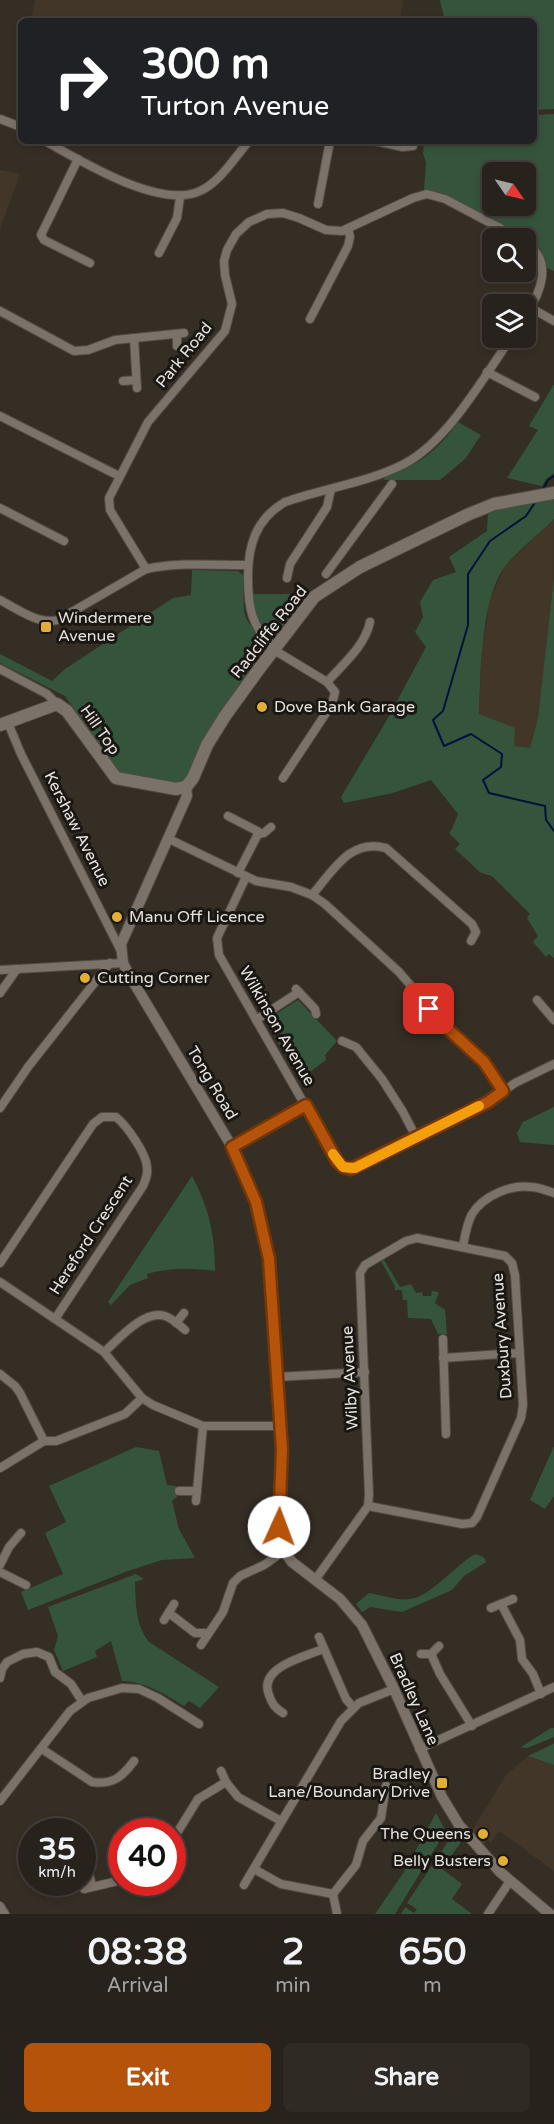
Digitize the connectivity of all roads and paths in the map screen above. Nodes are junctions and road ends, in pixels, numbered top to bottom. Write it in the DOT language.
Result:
graph roads {
  1 [pos="0,119"];
  2 [pos="18,126"];
  3 [pos="50,144"];
  4 [pos="246,144"];
  5 [pos="330,144"];
  6 [pos="389,144"];
  7 [pos="413,146"];
  8 [pos="78,159"];
  9 [pos="180,197"];
  10 [pos="318,204"];
  11 [pos="500,228"];
  12 [pos="348,229"];
  13 [pos="536,252"];
  14 [pos="159,253"];
  15 [pos="90,263"];
  16 [pos="536,298"];
  17 [pos="0,311"];
  18 [pos="536,311"];
  19 [pos="310,319"];
  20 [pos="554,321"];
  21 [pos="134,338"];
  22 [pos="177,346"];
  23 [pos="503,348"];
  24 [pos="487,372"];
  25 [pos="123,381"];
  26 [pos="535,397"];
  27 [pos="0,416"];
  28 [pos="120,476"];
  29 [pos="392,484"];
  30 [pos="332,489"];
  31 [pos="554,493"];
  32 [pos="0,508"];
  33 [pos="64,541"];
  34 [pos="337,559"];
  35 [pos="248,565"];
  36 [pos="146,569"];
  37 [pos="326,574"];
  38 [pos="287,578"];
  39 [pos="340,579"];
  40 [pos="0,600"];
  41 [pos="370,622"];
  42 [pos="274,649"];
  43 [pos="0,669"];
  44 [pos="327,682"];
  45 [pos="57,704"];
  46 [pos="4,724"];
  47 [pos="283,778"];
  48 [pos="186,787"];
  49 [pos="228,816"];
  50 [pos="270,827"];
  51 [pos="258,834"];
  52 [pos="169,839"];
  53 [pos="242,875"];
  54 [pos="312,895"];
  55 [pos="471,941"];
  56 [pos="120,949"];
  57 [pos="110,963"];
  58 [pos="123,963"];
  59 [pos="17,969"];
  60 [pos="0,970"];
  61 [pos="0,993"];
  62 [pos="531,1008"];
  63 [pos="316,1014"];
  64 [pos="256,1020"];
  65 [pos="554,1020"];
  66 [pos="342,1041"];
  67 [pos="554,1064"];
  68 [pos="503,1091"];
  69 [pos="306,1105"];
  70 [pos="0,1108"];
  71 [pos="416,1137"];
  72 [pos="232,1147"];
  73 [pos="554,1193"];
  74 [pos="463,1246"];
  75 [pos="0,1263"];
  76 [pos="0,1283"];
  77 [pos="184,1313"];
  78 [pos="54,1319"];
  79 [pos="176,1323"];
  80 [pos="185,1330"];
  81 [pos="443,1339"];
  82 [pos="104,1352"];
  83 [pos="519,1353"];
  84 [pos="443,1358"];
  85 [pos="365,1372"];
  86 [pos="0,1374"];
  87 [pos="277,1377"];
  88 [pos="142,1398"];
  89 [pos="203,1426"];
  90 [pos="280,1426"];
  91 [pos="446,1434"];
  92 [pos="44,1441"];
  93 [pos="0,1468"];
  94 [pos="179,1491"];
  95 [pos="197,1491"];
  96 [pos="196,1501"];
  97 [pos="368,1506"];
  98 [pos="31,1535"];
  99 [pos="284,1551"];
  100 [pos="0,1565"];
  101 [pos="0,1572"];
  102 [pos="315,1580"];
  103 [pos="27,1585"];
  104 [pos="513,1599"];
  105 [pos="174,1604"];
  106 [pos="501,1604"];
  107 [pos="491,1608"];
  108 [pos="207,1633"];
  109 [pos="319,1637"];
  110 [pos="201,1645"];
  111 [pos="439,1646"];
  112 [pos="323,1649"];
  113 [pos="421,1654"];
  114 [pos="431,1654"];
  115 [pos="0,1678"];
  116 [pos="554,1687"];
  117 [pos="394,1689"];
  118 [pos="541,1694"];
  119 [pos="82,1701"];
  120 [pos="353,1707"];
  121 [pos="283,1713"];
  122 [pos="199,1724"];
  123 [pos="472,1726"];
  124 [pos="42,1749"];
  125 [pos="419,1749"];
  126 [pos="134,1761"];
  127 [pos="221,1771"];
  128 [pos="226,1782"];
  129 [pos="386,1786"];
  130 [pos="0,1802"];
  131 [pos="186,1818"];
  132 [pos="280,1821"];
  133 [pos="254,1869"];
  134 [pos="510,1881"];
  135 [pos="244,1885"];
  136 [pos="333,1894"];
  137 [pos="337,1914"];
  138 [pos="488,1914"];
  139 [pos="550,1914"];
  1 -- 2 [label="street"];
  3 -- 8 [label="street"];
  4 -- 9 [label="street"];
  5 -- 10 [label="street"];
  6 -- 7 [label="street"];
  8 -- 9 [label="street"];
  8 -- 15 [label="street"];
  9 -- 14 [label="street"];
  11 -- 12 [label="street, Park Road"];
  12 -- 19 [label="street"];
  12 -- 28 [label="street, Park Road"];
  13 -- 16 [label="street"];
  17 -- 21 [label="street"];
  18 -- 20 [label="street"];
  21 -- 22 [label="street"];
  21 -- 25 [label="street"];
  23 -- 24 [label="street"];
  24 -- 26 [label="street"];
  24 -- 30 [label="street"];
  27 -- 28 [label="street"];
  28 -- 36 [label="street, Park Road"];
  29 -- 34 [label="street"];
  30 -- 35 [label="street"];
  30 -- 38 [label="street"];
  31 -- 39 [label="main road, Radcliffe Road"];
  32 -- 33 [label="street"];
  34 -- 37 [label="street"];
  34 -- 39 [label="street"];
  35 -- 36 [label="street"];
  35 -- 42 [label="street"];
  36 -- 40 [label="street"];
  39 -- 42 [label="main road, Radcliffe Road"];
  41 -- 44 [label="street"];
  42 -- 44 [label="street"];
  42 -- 48 [label="main road, Radcliffe Road"];
  43 -- 45 [label="street"];
  44 -- 47 [label="street"];
  45 -- 46 [label="main road"];
  45 -- 48 [label="main road, Hill Top"];
  46 -- 56 [label="street, Kershaw Avenue"];
  48 -- 52 [label="street"];
  49 -- 51 [label="street"];
  50 -- 51 [label="street"];
  51 -- 53 [label="street"];
  52 -- 53 [label="street"];
  52 -- 56 [label="street"];
  53 -- 54 [label="street"];
  53 -- 64 [label="street, Wilkinson Avenue"];
  54 -- 55 [label="street"];
  54 -- 68 [label="street"];
  56 -- 58 [label="street, Tong Road"];
  57 -- 58 [label="street"];
  57 -- 59 [label="street"];
  57 -- 70 [label="street"];
  58 -- 72 [label="street, Tong Road"];
  59 -- 60 [label="street"];
  59 -- 61 [label="street"];
  62 -- 65 [label="street"];
  63 -- 64 [label="street"];
  64 -- 69 [label="street, Wilkinson Avenue"];
  66 -- 71 [label="street"];
  67 -- 68 [label="street, Wilkinson Avenue"];
  68 -- 71 [label="street, Wilkinson Avenue"];
  69 -- 71 [label="street, Wilkinson Avenue"];
  69 -- 72 [label="street"];
  72 -- 87 [label="street, Tong Road"];
  73 -- 74 [label="street"];
  74 -- 83 [label="street, Duxbury Avenue"];
  74 -- 85 [label="street, Wilby Avenue"];
  75 -- 78 [label="street, Hereford Crescent"];
  76 -- 78 [label="street"];
  77 -- 79 [label="street"];
  78 -- 82 [label="street"];
  79 -- 80 [label="street"];
  79 -- 82 [label="street"];
  81 -- 84 [label="street"];
  82 -- 88 [label="street"];
  83 -- 84 [label="street"];
  83 -- 97 [label="street, Duxbury Avenue"];
  84 -- 91 [label="street"];
  85 -- 87 [label="street"];
  85 -- 97 [label="street, Wilby Avenue"];
  86 -- 92 [label="street"];
  87 -- 90 [label="street, Tong Road"];
  88 -- 89 [label="street"];
  88 -- 92 [label="street"];
  89 -- 90 [label="street"];
  89 -- 95 [label="street"];
  90 -- 99 [label="street, Tong Road"];
  92 -- 93 [label="street"];
  94 -- 95 [label="street"];
  95 -- 96 [label="street"];
  97 -- 102 [label="street"];
  98 -- 100 [label="street"];
  99 -- 102 [label="street"];
  99 -- 108 [label="street"];
  101 -- 103 [label="street"];
  102 -- 117 [label="street, Bradley Lane"];
  104 -- 106 [label="street"];
  105 -- 108 [label="street"];
  106 -- 107 [label="street"];
  106 -- 118 [label="street"];
  108 -- 110 [label="street"];
  109 -- 112 [label="street"];
  111 -- 114 [label="street"];
  112 -- 120 [label="street"];
  112 -- 121 [label="street"];
  113 -- 114 [label="street"];
  114 -- 123 [label="street"];
  115 -- 119 [label="street"];
  116 -- 118 [label="street"];
  117 -- 120 [label="street"];
  117 -- 125 [label="street, Bradley Lane"];
  118 -- 123 [label="street"];
  119 -- 122 [label="street"];
  119 -- 124 [label="street"];
  120 -- 132 [label="street"];
  123 -- 125 [label="street"];
  124 -- 126 [label="street"];
  124 -- 130 [label="street"];
  125 -- 134 [label="street, Bradley Lane"];
  127 -- 128 [label="street"];
  128 -- 131 [label="street"];
  128 -- 132 [label="street"];
  129 -- 136 [label="street"];
  132 -- 133 [label="street"];
  133 -- 135 [label="street"];
  133 -- 136 [label="street"];
  134 -- 138 [label="street"];
  134 -- 139 [label="street, Bradley Lane"];
  136 -- 137 [label="street"];
}
